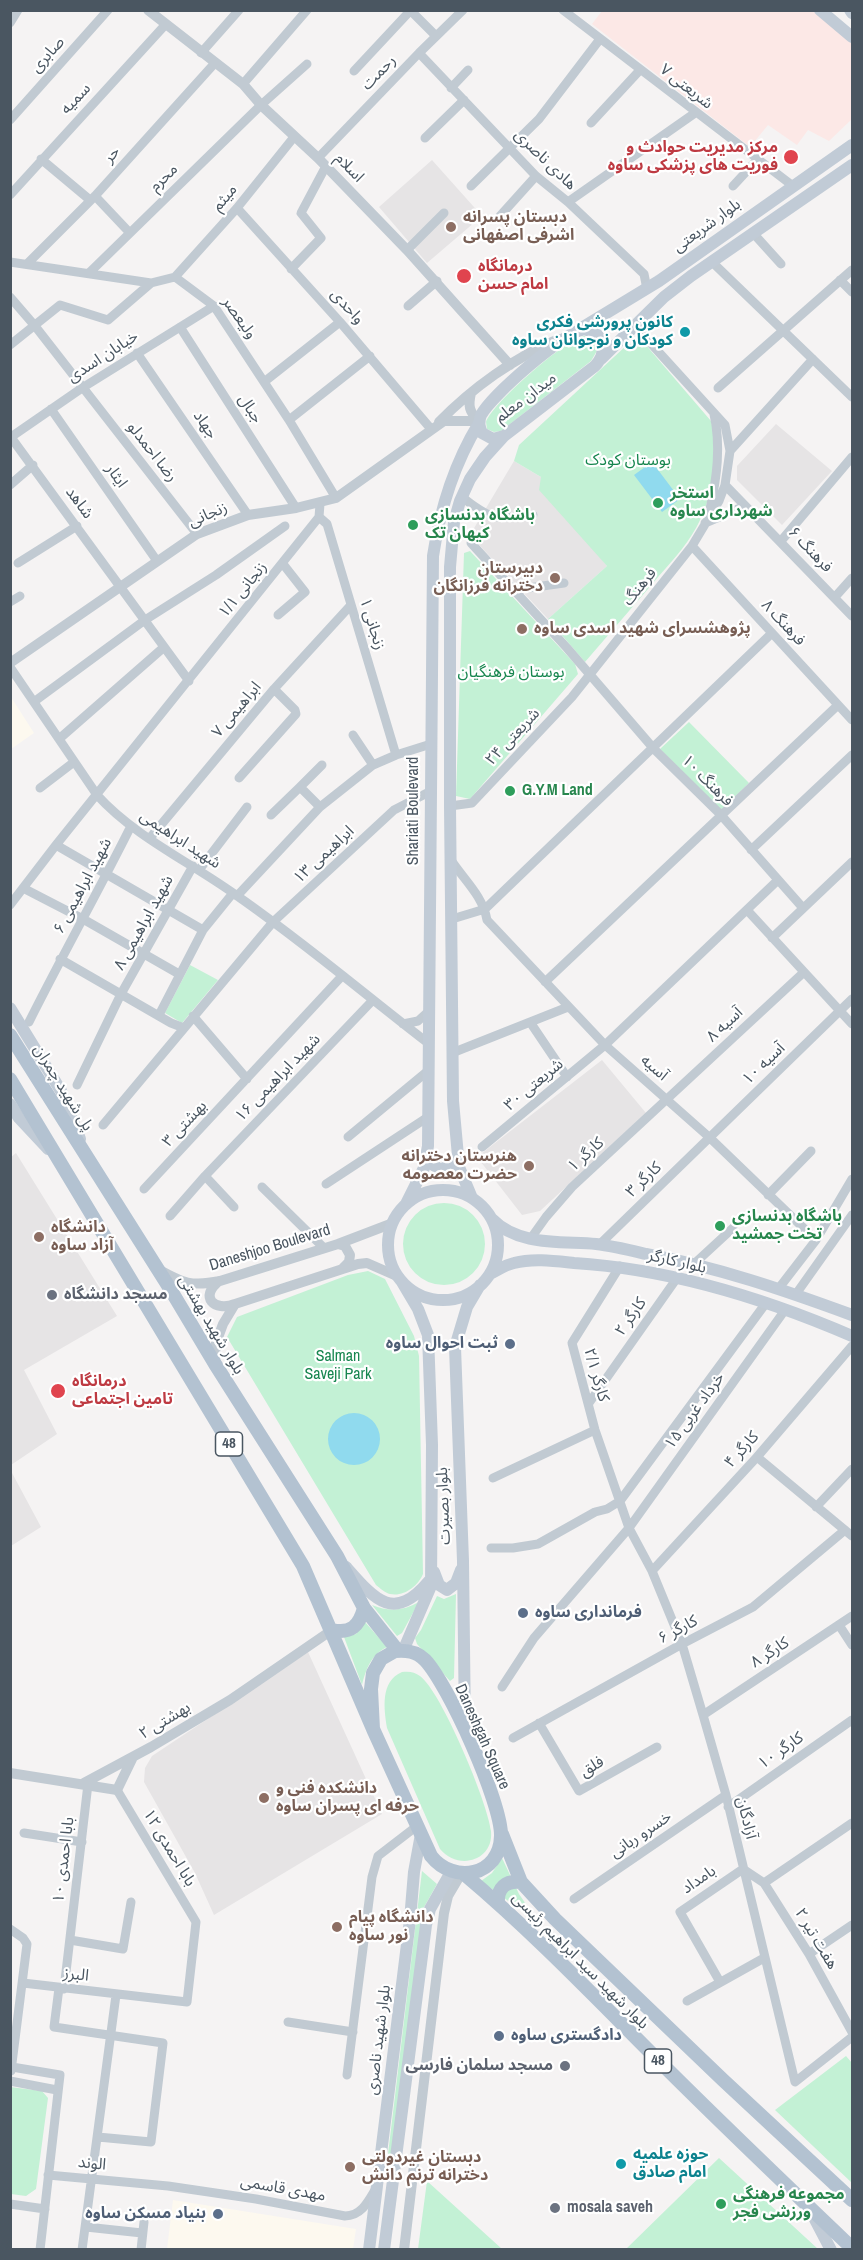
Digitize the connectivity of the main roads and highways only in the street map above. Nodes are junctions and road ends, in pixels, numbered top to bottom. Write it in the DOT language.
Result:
graph roads {
  1 [pos="820,10"];
  2 [pos="852,37"];
  3 [pos="852,145"];
  4 [pos="852,165"];
  5 [pos="574,332"];
  6 [pos="600,360"];
  7 [pos="479,422"];
  8 [pos="504,436"];
  9 [pos="10,1008"];
  10 [pos="10,1035"];
  11 [pos="10,1079"];
  12 [pos="10,1104"];
  13 [pos="88,1159"];
  14 [pos="426,1159"];
  15 [pos="458,1161"];
  16 [pos="65,1168"];
  17 [pos="472,1198"];
  18 [pos="406,1204"];
  19 [pos="492,1219"];
  20 [pos="528,1238"];
  21 [pos="522,1261"];
  22 [pos="490,1274"];
  23 [pos="400,1280"];
  24 [pos="480,1285"];
  25 [pos="852,1315"];
  26 [pos="852,1336"];
  27 [pos="337,1556"];
  28 [pos="463,1561"];
  29 [pos="432,1562"];
  30 [pos="432,1578"];
  31 [pos="364,1608"];
  32 [pos="332,1630"];
  33 [pos="401,1651"];
  34 [pos="373,1729"];
  35 [pos="465,1731"];
  36 [pos="419,1830"];
  37 [pos="501,1831"];
  38 [pos="458,1873"];
  39 [pos="521,1882"];
  40 [pos="498,1902"];
  41 [pos="852,2200"];
  42 [pos="806,2204"];
  43 [pos="852,2248"];
  44 [pos="369,2250"];
  45 [pos="384,2250"];
  46 [pos="831,2250"];
  1 -- 2 [label="main road"];
  3 -- 5 [label="main road, بلوار شریعتی"];
  4 -- 6 [label="main road, بلوار شریعتی"];
  5 -- 6 [label="main road"];
  5 -- 7 [label="main road, میدان معلم"];
  6 -- 8 [label="main road, میدان معلم"];
  7 -- 8 [label="main road, میدان معلم"];
  7 -- 14 [label="main road, Shariati Boulevard"];
  8 -- 15 [label="main road"];
  9 -- 13 [label="main road, بلوار شهید بهشتی"];
  10 -- 13 [label="main road, پل شهید چمران / 48"];
  11 -- 16 [label="main road, 48"];
  12 -- 16 [label="main road"];
  13 -- 27 [label="main road, بلوار شهید بهشتی / 48"];
  14 -- 15 [label="main road"];
  14 -- 18 [label="main road, Shariati Boulevard"];
  15 -- 17 [label="main road"];
  16 -- 32 [label="main road, 48"];
  17 -- 18 [label="main road"];
  17 -- 19 [label="main road"];
  18 -- 23 [label="main road"];
  19 -- 20 [label="main road, بلوار کارگر"];
  19 -- 22 [label="main road"];
  20 -- 21 [label="main road"];
  20 -- 25 [label="main road, بلوار کارگر"];
  21 -- 22 [label="main road, بلوار کارگر"];
  21 -- 26 [label="main road, بلوار کارگر"];
  22 -- 24 [label="main road"];
  23 -- 24 [label="main road"];
  23 -- 29 [label="main road, بلوار بصیرت"];
  24 -- 28 [label="main road, بلوار بصیرت"];
  27 -- 30 [label="main road"];
  27 -- 31 [label="main road, بلوار شهید بهشتی / 48"];
  28 -- 29 [label="main road"];
  28 -- 35 [label="main road, بلوار بصیرت"];
  29 -- 30 [label="main road, بلوار بصیرت"];
  30 -- 33 [label="main road, بلوار بصیرت"];
  31 -- 32 [label="main road"];
  31 -- 33 [label="main road, بلوار شهید بهشتی / 48"];
  32 -- 34 [label="main road, 48"];
  33 -- 34 [label="main road, 48"];
  33 -- 35 [label="main road, Daneshgah Square / 48"];
  34 -- 36 [label="main road, 48"];
  35 -- 37 [label="main road, Daneshgah Square / 48"];
  36 -- 38 [label="main road, 48"];
  36 -- 44 [label="main road, بلوار شهید ناصری"];
  37 -- 38 [label="main road"];
  37 -- 39 [label="main road, بلوار شهید سید ابراهیم رئیسی / 48"];
  38 -- 40 [label="main road, بلوار شهید سید ابراهیم رئیسی / 48"];
  38 -- 45 [label="main road, بلوار شهید ناصری"];
  39 -- 40 [label="main road"];
  39 -- 41 [label="main road, بلوار شهید سید ابراهیم رئیسی / 48"];
  40 -- 42 [label="main road, بلوار شهید سید ابراهیم رئیسی / 48"];
  42 -- 43 [label="main road, بلوار شهید سید ابراهیم رئیسی / 48"];
  42 -- 46 [label="main road"];
}
